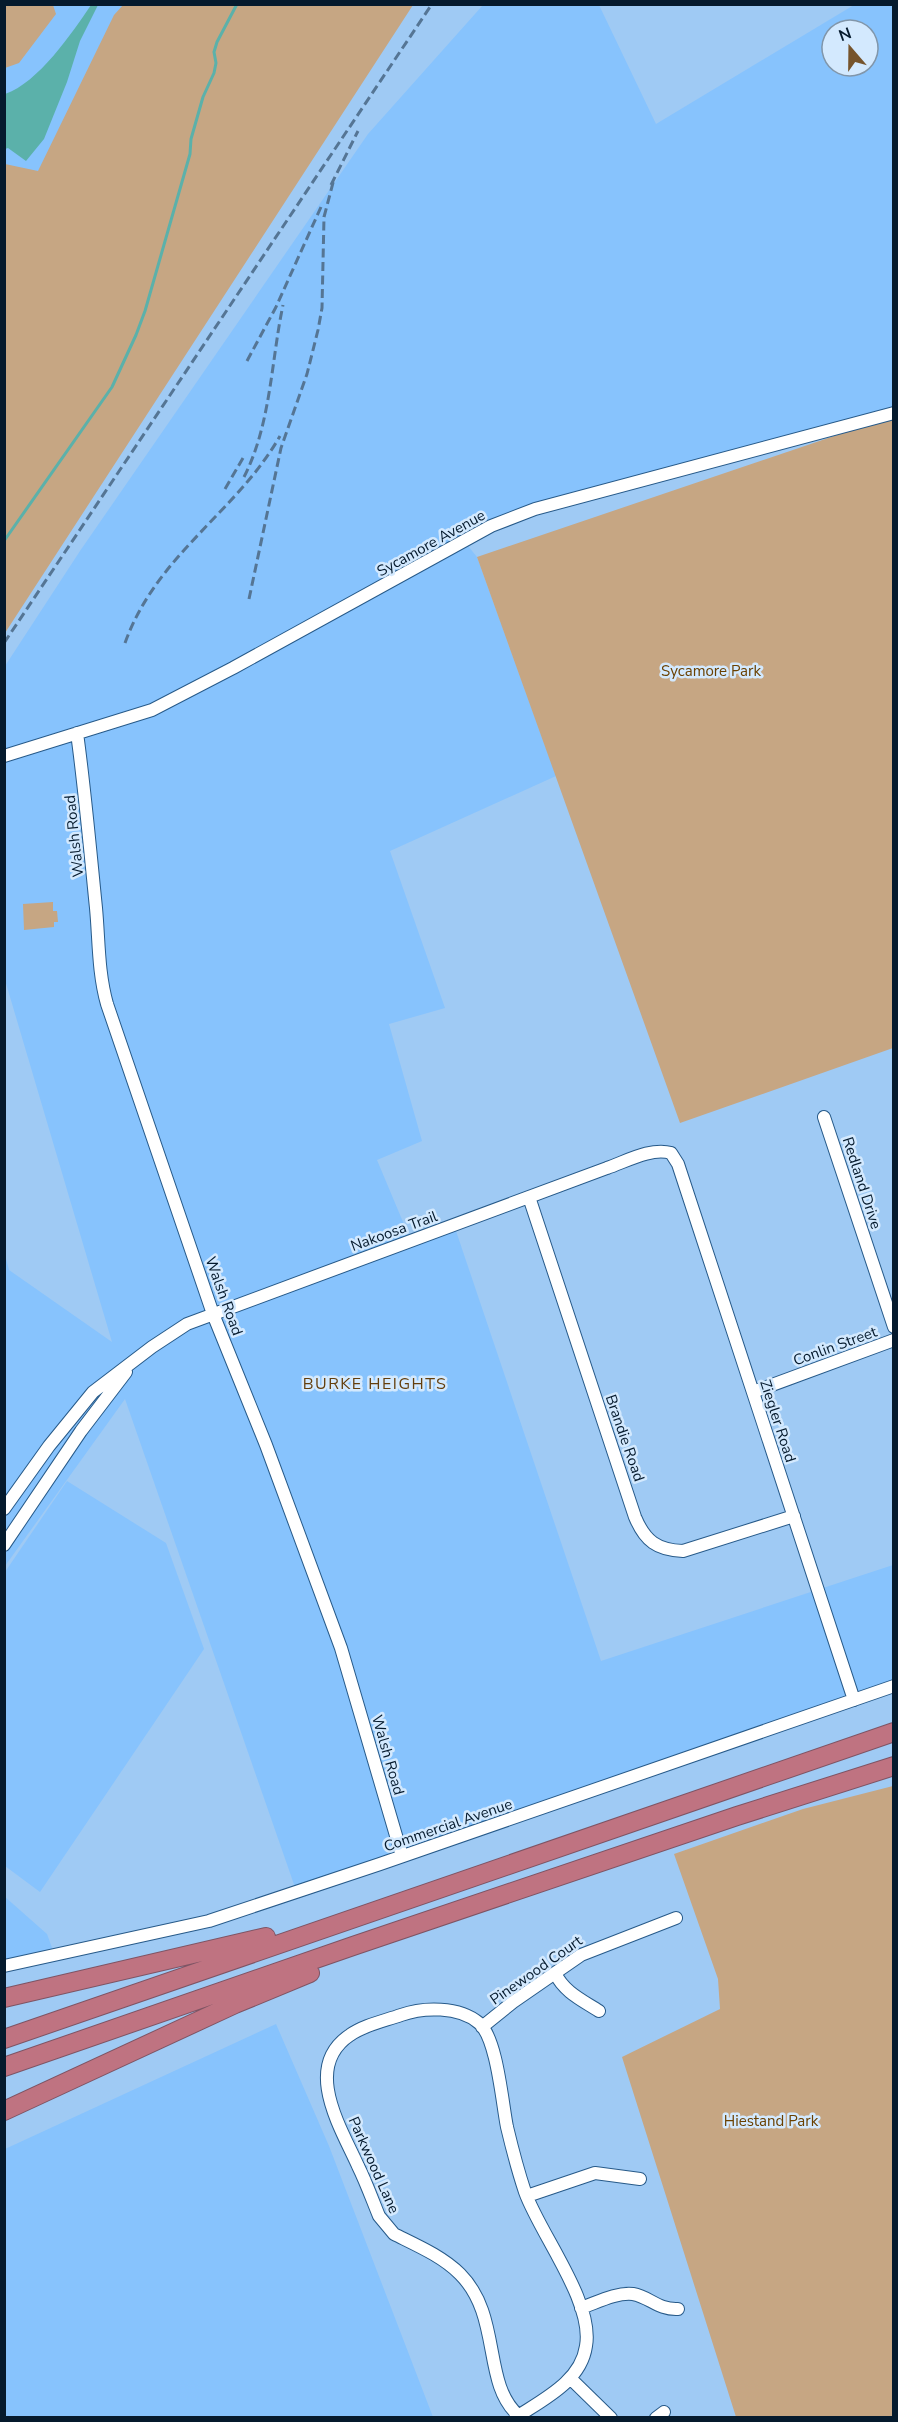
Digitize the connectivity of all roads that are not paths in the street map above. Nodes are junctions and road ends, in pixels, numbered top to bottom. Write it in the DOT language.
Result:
graph roads {
  1 [pos="894,413"];
  2 [pos="77,733"];
  3 [pos="4,756"];
  4 [pos="824,1117"];
  5 [pos="671,1153"];
  6 [pos="529,1197"];
  7 [pos="213,1314"];
  8 [pos="894,1327"];
  9 [pos="894,1340"];
  10 [pos="137,1359"];
  11 [pos="753,1392"];
  12 [pos="4,1509"];
  13 [pos="794,1516"];
  14 [pos="4,1545"];
  15 [pos="894,1686"];
  16 [pos="854,1700"];
  17 [pos="894,1726"];
  18 [pos="894,1732"];
  19 [pos="814,1759"];
  20 [pos="894,1766"];
  21 [pos="894,1773"];
  22 [pos="794,1798"];
  23 [pos="402,1856"];
  24 [pos="474,1876"];
  25 [pos="450,1913"];
  26 [pos="676,1918"];
  27 [pos="4,1966"];
  28 [pos="555,1973"];
  29 [pos="4,1998"];
  30 [pos="598,2011"];
  31 [pos="483,2027"];
  32 [pos="4,2039"];
  33 [pos="4,2067"];
  34 [pos="4,2111"];
  35 [pos="640,2179"];
  36 [pos="527,2196"];
  37 [pos="581,2308"];
  38 [pos="678,2309"];
  39 [pos="570,2378"];
  40 [pos="516,2416"];
  41 [pos="610,2418"];
  1 -- 2 [label="street, Sycamore Avenue"];
  2 -- 3 [label="street, Sycamore Avenue"];
  2 -- 7 [label="street, Walsh Road"];
  4 -- 8 [label="street, Redland Drive"];
  5 -- 6 [label="street, Nakoosa Trail"];
  5 -- 11 [label="street, Ziegler Road"];
  6 -- 7 [label="street, Nakoosa Trail"];
  6 -- 13 [label="street, Brandie Road"];
  7 -- 10 [label="street, Nakoosa Trail"];
  7 -- 23 [label="street, Walsh Road"];
  9 -- 11 [label="street, Conlin Street"];
  10 -- 12 [label="street, Nakoosa Trail"];
  10 -- 14 [label="street, Nakoosa Trail"];
  11 -- 13 [label="street, Ziegler Road"];
  13 -- 16 [label="street, Ziegler Road"];
  15 -- 16 [label="street, Commercial Avenue"];
  16 -- 23 [label="street, Commercial Avenue"];
  17 -- 19 [label="highway"];
  18 -- 19 [label="highway"];
  19 -- 24 [label="highway"];
  20 -- 22 [label="highway"];
  21 -- 22 [label="highway"];
  22 -- 25 [label="highway"];
  23 -- 27 [label="street, Commercial Avenue"];
  24 -- 29 [label="highway"];
  24 -- 32 [label="highway"];
  25 -- 33 [label="highway"];
  25 -- 34 [label="highway"];
  26 -- 28 [label="street, Pinewood Court"];
  28 -- 30 [label="street"];
  28 -- 31 [label="street, Pinewood Court"];
  31 -- 36 [label="street"];
  31 -- 40 [label="street, Parkwood Lane"];
  35 -- 36 [label="street"];
  36 -- 37 [label="street"];
  37 -- 38 [label="street"];
  37 -- 39 [label="street"];
  39 -- 40 [label="street"];
  39 -- 41 [label="street"];
}
